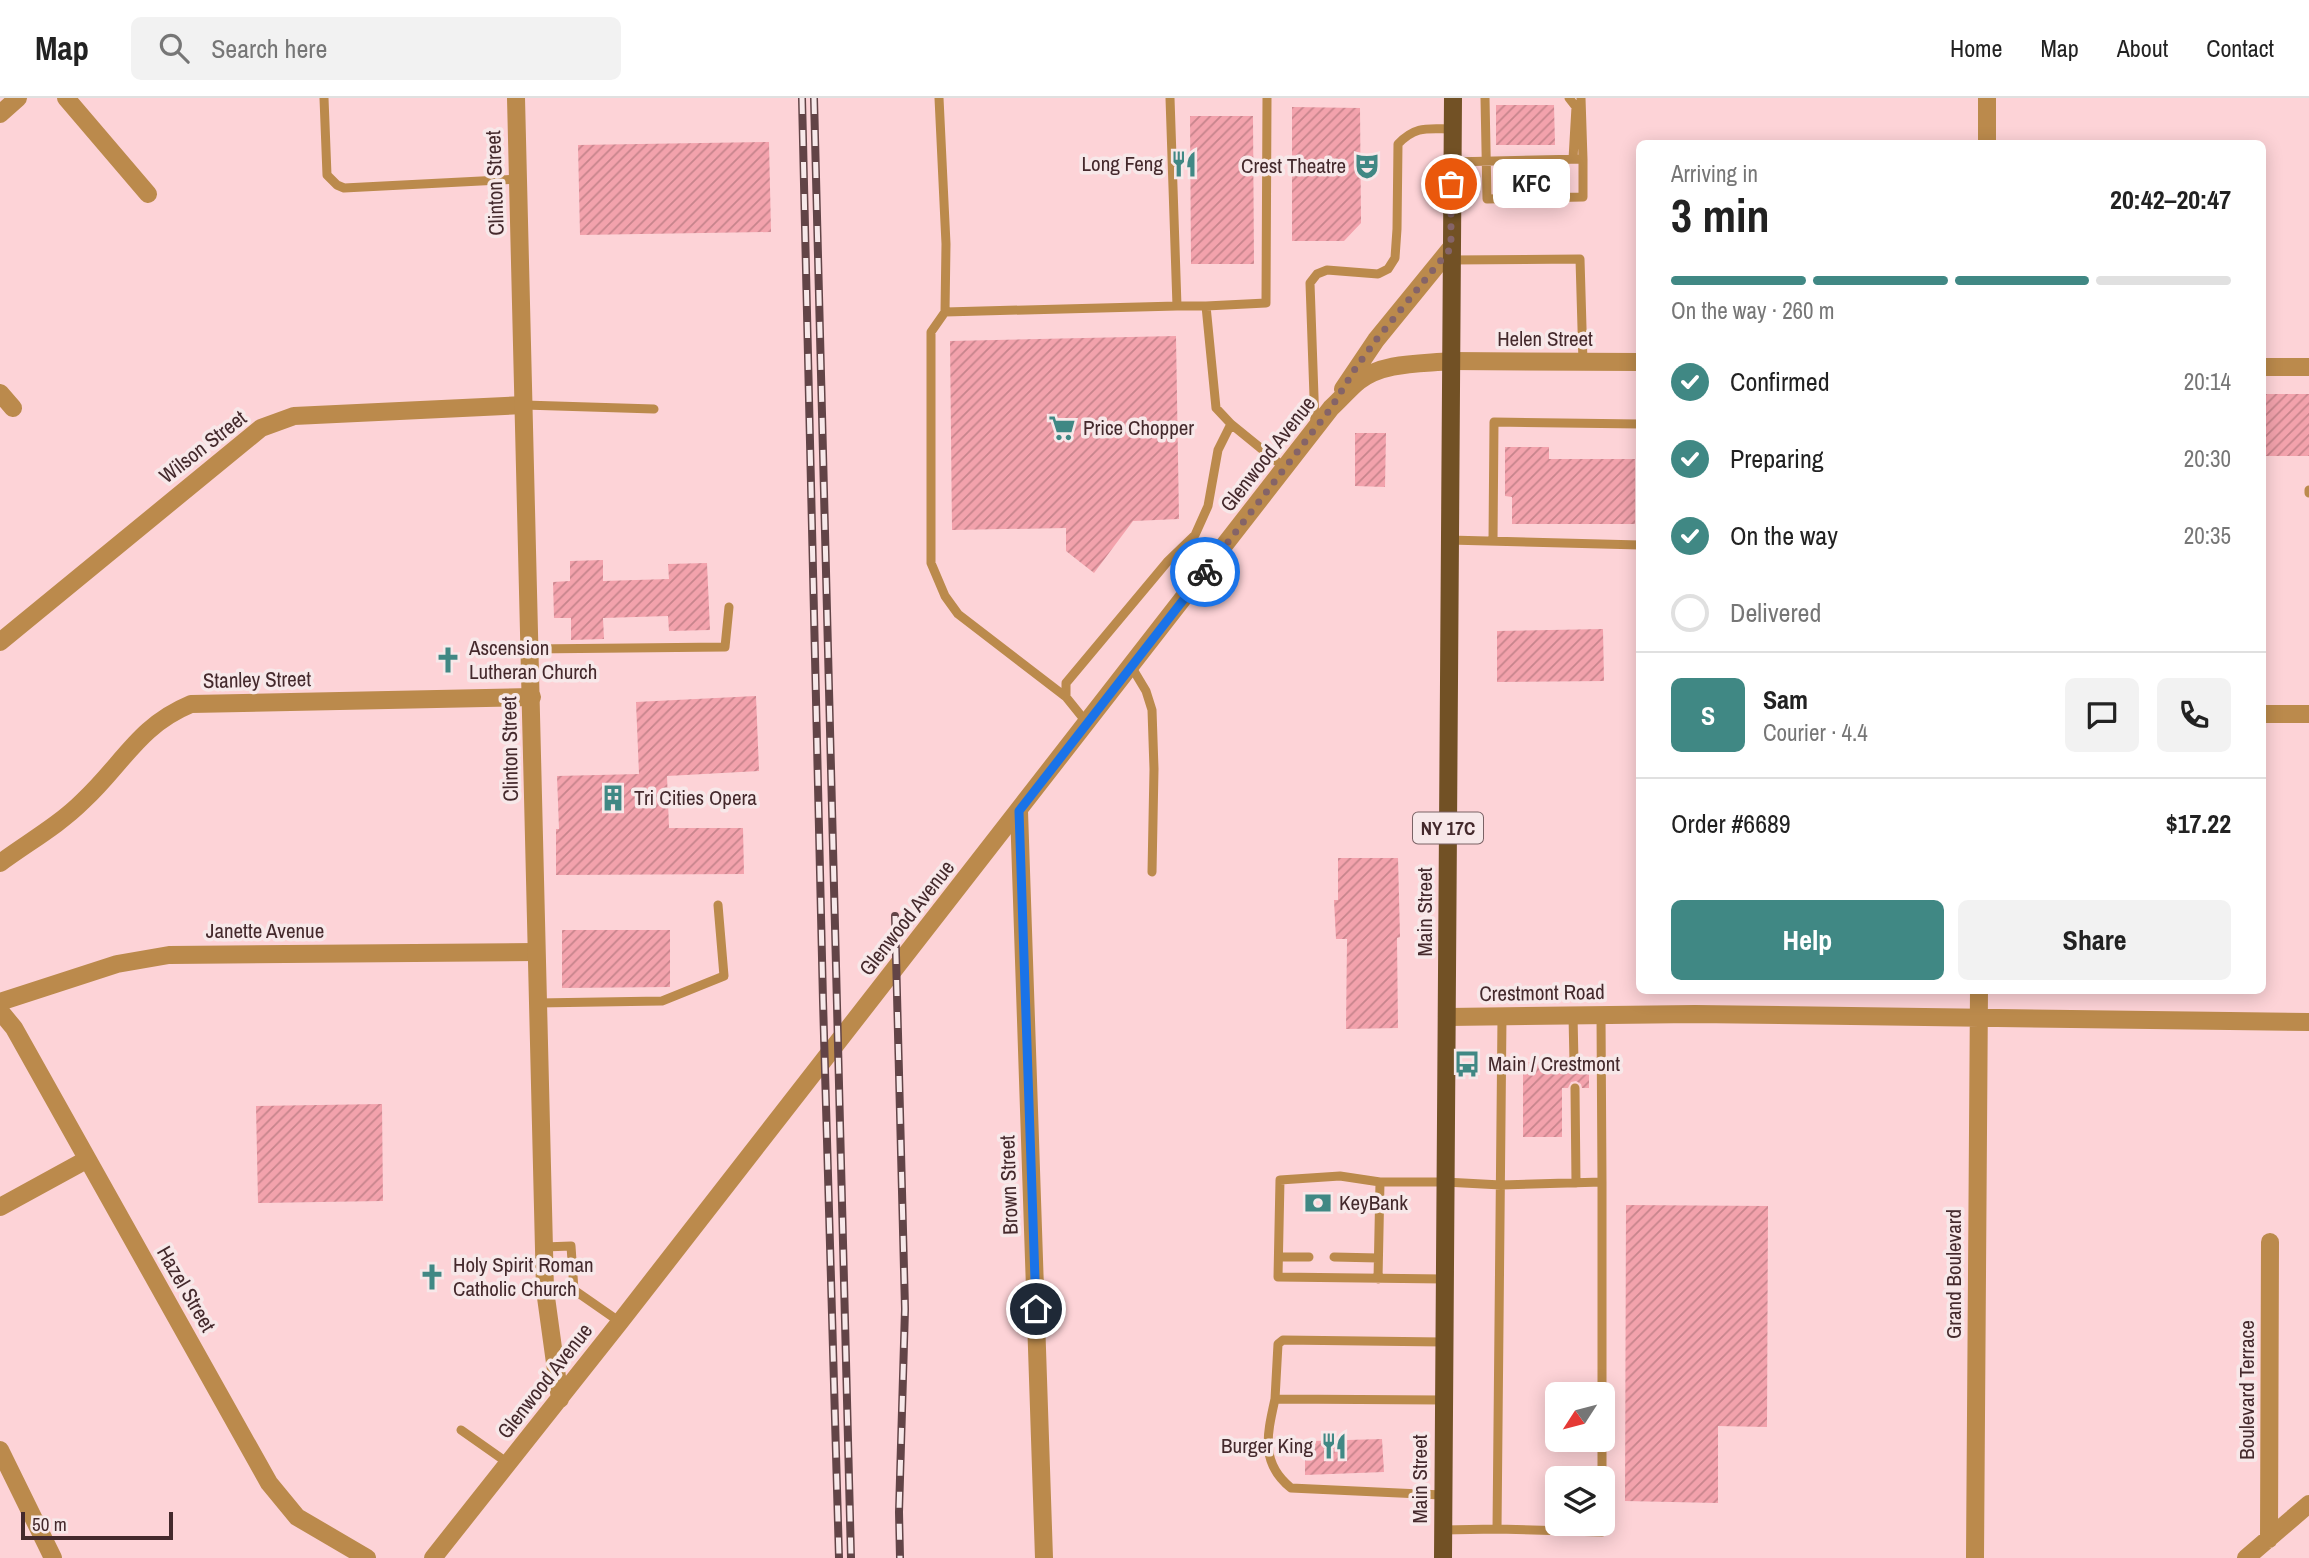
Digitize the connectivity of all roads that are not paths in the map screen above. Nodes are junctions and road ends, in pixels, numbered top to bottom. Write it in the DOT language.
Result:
graph roads {
  1 [pos="18,98"];
  2 [pos="66,98"];
  3 [pos="324,98"];
  4 [pos="516,98"];
  5 [pos="939,98"];
  6 [pos="1170,98"];
  7 [pos="1267,98"];
  8 [pos="1453,98"];
  9 [pos="1485,98"];
  10 [pos="1569,98"];
  11 [pos="1581,98"];
  12 [pos="1987,98"];
  13 [pos="0,114"];
  14 [pos="1452,129"];
  15 [pos="1987,140"];
  16 [pos="1578,159"];
  17 [pos="1451,162"];
  18 [pos="1487,162"];
  19 [pos="518,179"];
  20 [pos="148,194"];
  21 [pos="1451,254"];
  22 [pos="1177,306"];
  23 [pos="1206,306"];
  24 [pos="945,312"];
  25 [pos="1450,361"];
  26 [pos="1583,362"];
  27 [pos="1636,362"];
  28 [pos="2266,367"];
  29 [pos="2309,367"];
  30 [pos="0,393"];
  31 [pos="524,405"];
  32 [pos="13,408"];
  33 [pos="1331,408"];
  34 [pos="654,409"];
  35 [pos="1231,424"];
  36 [pos="1636,424"];
  37 [pos="1315,430"];
  38 [pos="1285,468"];
  39 [pos="1449,540"];
  40 [pos="1493,541"];
  41 [pos="1636,545"];
  42 [pos="729,607"];
  43 [pos="0,642"];
  44 [pos="531,649"];
  45 [pos="1131,666"];
  46 [pos="532,698"];
  47 [pos="1066,698"];
  48 [pos="2266,714"];
  49 [pos="2309,714"];
  50 [pos="1087,723"];
  51 [pos="1019,811"];
  52 [pos="0,863"];
  53 [pos="1152,872"];
  54 [pos="718,905"];
  55 [pos="536,952"];
  56 [pos="1979,994"];
  57 [pos="0,1002"];
  58 [pos="537,1003"];
  59 [pos="0,1011"];
  60 [pos="1573,1015"];
  61 [pos="1601,1015"];
  62 [pos="1447,1017"];
  63 [pos="1502,1017"];
  64 [pos="1979,1017"];
  65 [pos="2309,1022"];
  66 [pos="1574,1062"];
  67 [pos="1575,1088"];
  68 [pos="86,1160"];
  69 [pos="1380,1182"];
  70 [pos="1445,1182"];
  71 [pos="1602,1182"];
  72 [pos="1576,1183"];
  73 [pos="1502,1185"];
  74 [pos="0,1207"];
  75 [pos="2270,1242"];
  76 [pos="544,1247"];
  77 [pos="1279,1257"];
  78 [pos="1334,1257"];
  79 [pos="1309,1258"];
  80 [pos="1378,1258"];
  81 [pos="1378,1279"];
  82 [pos="1444,1279"];
  83 [pos="545,1290"];
  84 [pos="574,1290"];
  85 [pos="620,1322"];
  86 [pos="1443,1342"];
  87 [pos="1602,1382"];
  88 [pos="560,1399"];
  89 [pos="1275,1399"];
  90 [pos="1443,1400"];
  91 [pos="461,1430"];
  92 [pos="0,1450"];
  93 [pos="509,1463"];
  94 [pos="1442,1496"];
  95 [pos="2309,1504"];
  96 [pos="1497,1529"];
  97 [pos="1443,1530"];
  98 [pos="1545,1530"];
  99 [pos="2269,1539"];
  100 [pos="53,1558"];
  101 [pos="367,1558"];
  102 [pos="433,1558"];
  103 [pos="1044,1558"];
  104 [pos="1443,1558"];
  105 [pos="1975,1558"];
  106 [pos="2246,1558"];
  1 -- 13 [label="street"];
  2 -- 20 [label="street"];
  3 -- 19 [label="lane"];
  4 -- 19 [label="street, Clinton Street"];
  5 -- 24 [label="lane"];
  6 -- 22 [label="lane"];
  7 -- 23 [label="lane"];
  8 -- 14 [label="main road, Main Street / NY 17C"];
  9 -- 18 [label="lane"];
  10 -- 16 [label="lane"];
  11 -- 16 [label="lane"];
  12 -- 15 [label="street"];
  14 -- 17 [label="main road, Main Street / NY 17C"];
  14 -- 37 [label="lane"];
  16 -- 18 [label="lane"];
  16 -- 18 [label="lane"];
  17 -- 18 [label="lane"];
  17 -- 21 [label="main road, Main Street / NY 17C"];
  19 -- 31 [label="street, Clinton Street"];
  21 -- 25 [label="main road, Main Street / NY 17C"];
  21 -- 26 [label="lane"];
  21 -- 33 [label="street"];
  22 -- 23 [label="lane"];
  22 -- 24 [label="lane"];
  23 -- 35 [label="lane"];
  24 -- 47 [label="lane"];
  25 -- 26 [label="street, Helen Street"];
  25 -- 33 [label="street, Glenwood Avenue"];
  25 -- 39 [label="main road, Main Street / NY 17C"];
  26 -- 27 [label="street, Helen Street"];
  28 -- 29 [label="street"];
  30 -- 32 [label="street"];
  31 -- 34 [label="lane"];
  31 -- 43 [label="street, Wilson Street"];
  31 -- 44 [label="street, Clinton Street"];
  33 -- 37 [label="street, Glenwood Avenue"];
  35 -- 38 [label="lane"];
  35 -- 47 [label="lane"];
  36 -- 40 [label="lane"];
  37 -- 38 [label="street, Glenwood Avenue"];
  38 -- 45 [label="street, Glenwood Avenue"];
  39 -- 40 [label="lane"];
  39 -- 62 [label="main road, Main Street / NY 17C"];
  40 -- 41 [label="lane"];
  42 -- 44 [label="lane"];
  44 -- 46 [label="street, Clinton Street"];
  45 -- 50 [label="street, Glenwood Avenue"];
  45 -- 53 [label="lane"];
  46 -- 52 [label="street, Stanley Street"];
  46 -- 55 [label="street, Clinton Street"];
  47 -- 50 [label="lane"];
  48 -- 49 [label="street"];
  50 -- 51 [label="street, Glenwood Avenue"];
  51 -- 85 [label="street, Glenwood Avenue"];
  51 -- 103 [label="street, Brown Street"];
  54 -- 58 [label="lane"];
  55 -- 57 [label="street, Janette Avenue"];
  55 -- 58 [label="street, Clinton Street"];
  56 -- 64 [label="street, Grand Boulevard"];
  58 -- 76 [label="street, Clinton Street"];
  59 -- 68 [label="street, Hazel Street"];
  60 -- 61 [label="street, Crestmont Road"];
  60 -- 63 [label="street, Crestmont Road"];
  60 -- 66 [label="lane"];
  61 -- 64 [label="street, Crestmont Road"];
  61 -- 71 [label="lane"];
  62 -- 63 [label="street, Crestmont Road"];
  62 -- 70 [label="main road, Main Street / NY 17C"];
  63 -- 73 [label="lane"];
  64 -- 65 [label="street, Crestmont Road"];
  64 -- 105 [label="street, Grand Boulevard"];
  67 -- 72 [label="lane"];
  68 -- 74 [label="street"];
  68 -- 101 [label="street, Hazel Street"];
  69 -- 70 [label="lane"];
  69 -- 77 [label="lane"];
  69 -- 80 [label="lane"];
  70 -- 73 [label="lane"];
  70 -- 82 [label="main road, Main Street / NY 17C"];
  71 -- 72 [label="lane"];
  71 -- 87 [label="lane"];
  72 -- 73 [label="lane"];
  73 -- 96 [label="lane"];
  75 -- 99 [label="street, Boulevard Terrace"];
  76 -- 83 [label="street, Clinton Street"];
  76 -- 84 [label="lane"];
  77 -- 79 [label="lane"];
  77 -- 81 [label="lane"];
  78 -- 80 [label="lane"];
  80 -- 81 [label="lane"];
  81 -- 82 [label="lane"];
  82 -- 86 [label="main road, Main Street / NY 17C"];
  83 -- 84 [label="lane"];
  83 -- 88 [label="street, Clinton Street"];
  84 -- 85 [label="lane"];
  85 -- 88 [label="street, Glenwood Avenue"];
  86 -- 89 [label="lane"];
  86 -- 90 [label="main road, Main Street / NY 17C"];
  88 -- 93 [label="street, Glenwood Avenue"];
  89 -- 90 [label="lane"];
  89 -- 94 [label="lane"];
  90 -- 94 [label="main road, Main Street / NY 17C"];
  91 -- 93 [label="lane"];
  92 -- 100 [label="street"];
  93 -- 102 [label="street, Glenwood Avenue"];
  94 -- 97 [label="main road, Main Street / NY 17C"];
  95 -- 99 [label="street"];
  96 -- 97 [label="lane"];
  96 -- 98 [label="lane"];
  97 -- 104 [label="main road, Main Street / NY 17C"];
  99 -- 106 [label="street"];
}
